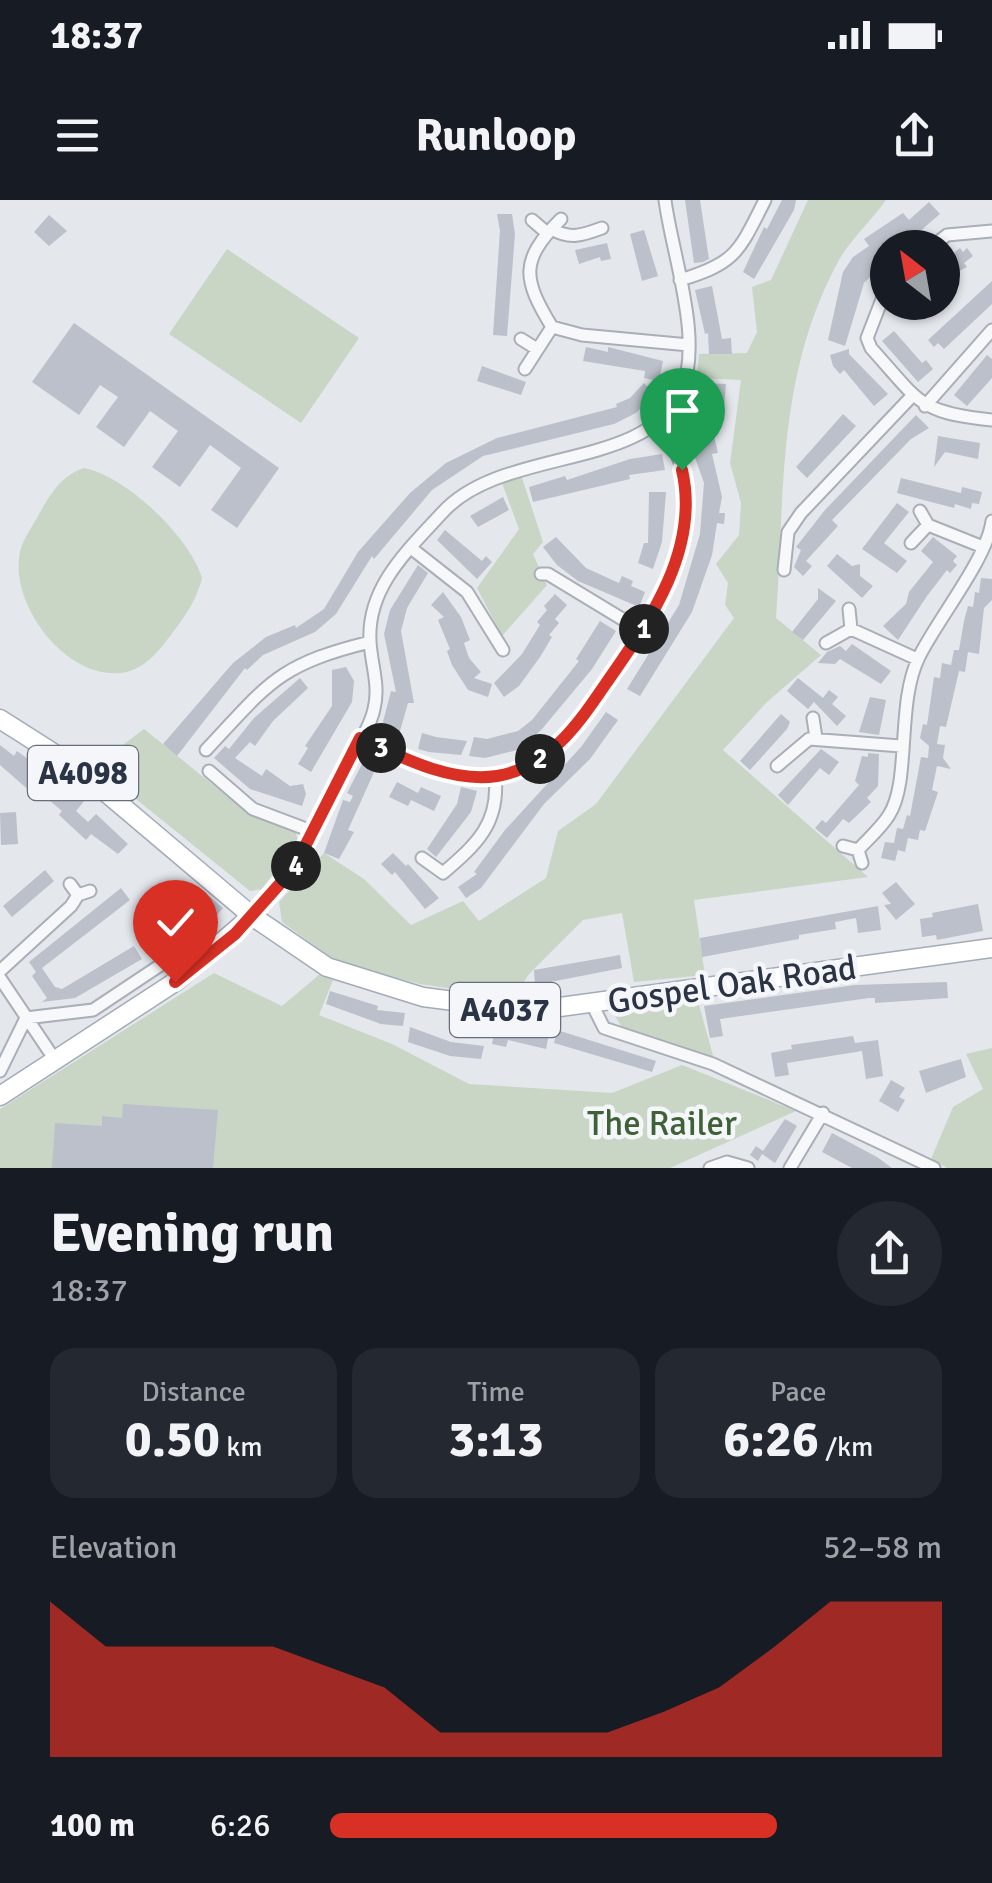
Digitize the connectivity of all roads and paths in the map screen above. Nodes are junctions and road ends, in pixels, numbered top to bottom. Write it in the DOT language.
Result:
graph roads {
  1 [pos="665,200"];
  2 [pos="765,200"];
  3 [pos="532,220"];
  4 [pos="553,227"];
  5 [pos="602,228"];
  6 [pos="992,231"];
  7 [pos="960,234"];
  8 [pos="680,280"];
  9 [pos="874,320"];
  10 [pos="552,328"];
  11 [pos="992,330"];
  12 [pos="522,339"];
  13 [pos="689,345"];
  14 [pos="537,349"];
  15 [pos="525,369"];
  16 [pos="914,396"];
  17 [pos="924,406"];
  18 [pos="992,420"];
  19 [pos="656,421"];
  20 [pos="801,492"];
  21 [pos="812,500"];
  22 [pos="920,511"];
  23 [pos="992,521"];
  24 [pos="928,525"];
  25 [pos="911,543"];
  26 [pos="983,547"];
  27 [pos="411,548"];
  28 [pos="784,570"];
  29 [pos="541,574"];
  30 [pos="849,609"];
  31 [pos="852,629"];
  32 [pos="642,631"];
  33 [pos="370,642"];
  34 [pos="826,643"];
  35 [pos="503,650"];
  36 [pos="918,659"];
  37 [pos="814,718"];
  38 [pos="0,720"];
  39 [pos="224,731"];
  40 [pos="360,738"];
  41 [pos="816,738"];
  42 [pos="235,742"];
  43 [pos="900,746"];
  44 [pos="206,750"];
  45 [pos="777,766"];
  46 [pos="208,771"];
  47 [pos="495,776"];
  48 [pos="314,832"];
  49 [pos="843,846"];
  50 [pos="858,850"];
  51 [pos="422,858"];
  52 [pos="862,863"];
  53 [pos="79,890"];
  54 [pos="252,916"];
  55 [pos="992,948"];
  56 [pos="174,956"];
  57 [pos="0,975"];
  58 [pos="592,1004"];
  59 [pos="26,1018"];
  60 [pos="54,1060"];
  61 [pos="0,1071"];
  62 [pos="0,1096"];
  63 [pos="822,1113"];
  64 [pos="710,1168"];
  65 [pos="748,1168"];
  66 [pos="790,1168"];
  67 [pos="934,1168"];
  1 -- 8 [label="street"];
  2 -- 8 [label="street"];
  3 -- 4 [label="street"];
  4 -- 5 [label="street"];
  4 -- 10 [label="street"];
  6 -- 7 [label="street"];
  8 -- 13 [label="street"];
  9 -- 16 [label="street"];
  10 -- 13 [label="street"];
  10 -- 14 [label="street"];
  11 -- 17 [label="street"];
  12 -- 14 [label="street"];
  13 -- 19 [label="street"];
  14 -- 15 [label="street"];
  16 -- 17 [label="street"];
  16 -- 21 [label="street"];
  17 -- 18 [label="street"];
  19 -- 27 [label="street"];
  19 -- 32 [label="street"];
  20 -- 21 [label="street"];
  21 -- 28 [label="street"];
  22 -- 24 [label="street"];
  23 -- 26 [label="street"];
  24 -- 25 [label="street"];
  24 -- 26 [label="street"];
  26 -- 36 [label="street"];
  27 -- 33 [label="street"];
  27 -- 35 [label="street"];
  29 -- 32 [label="street"];
  30 -- 31 [label="street"];
  31 -- 34 [label="street"];
  31 -- 36 [label="street"];
  32 -- 47 [label="street"];
  33 -- 39 [label="street"];
  33 -- 40 [label="street"];
  36 -- 43 [label="street"];
  37 -- 41 [label="street"];
  38 -- 54 [label="main road, A4098"];
  39 -- 42 [label="street"];
  39 -- 44 [label="street"];
  40 -- 47 [label="street"];
  40 -- 48 [label="street"];
  41 -- 43 [label="street"];
  41 -- 45 [label="street"];
  43 -- 50 [label="street"];
  46 -- 48 [label="street"];
  47 -- 51 [label="street"];
  48 -- 54 [label="street"];
  49 -- 50 [label="street"];
  50 -- 52 [label="street"];
  53 -- 57 [label="street"];
  54 -- 58 [label="main road, Gospel Oak Road / A4037"];
  54 -- 60 [label="main road"];
  55 -- 58 [label="main road, Gospel Oak Road / A4037"];
  56 -- 59 [label="street"];
  57 -- 59 [label="street"];
  58 -- 63 [label="street"];
  59 -- 60 [label="street"];
  59 -- 61 [label="street"];
  60 -- 62 [label="main road"];
  63 -- 66 [label="street"];
  63 -- 67 [label="street"];
  64 -- 65 [label="street"];
}
